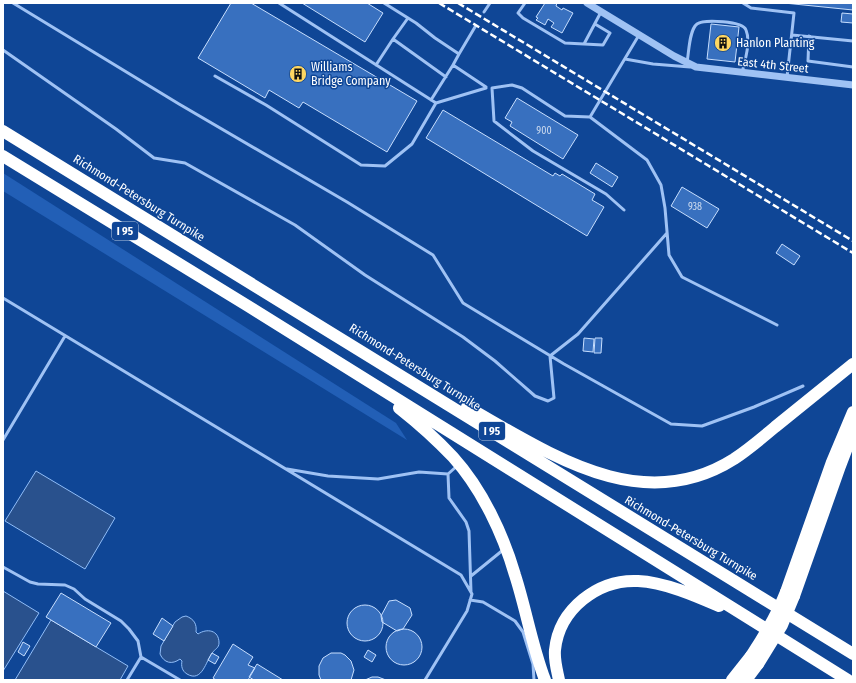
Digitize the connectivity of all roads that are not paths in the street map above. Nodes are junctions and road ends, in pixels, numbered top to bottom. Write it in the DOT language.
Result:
graph roads {
  1 [pos="13,3"];
  2 [pos="279,3"];
  3 [pos="384,3"];
  4 [pos="490,3"];
  5 [pos="525,3"];
  6 [pos="587,3"];
  7 [pos="743,3"];
  8 [pos="601,11"];
  9 [pos="484,12"];
  10 [pos="408,18"];
  11 [pos="595,24"];
  12 [pos="475,27"];
  13 [pos="639,35"];
  14 [pos="792,35"];
  15 [pos="809,36"];
  16 [pos="393,39"];
  17 [pos="853,41"];
  18 [pos="584,44"];
  19 [pos="3,50"];
  20 [pos="459,54"];
  21 [pos="625,59"];
  22 [pos="687,63"];
  23 [pos="376,65"];
  24 [pos="453,65"];
  25 [pos="696,67"];
  26 [pos="853,67"];
  27 [pos="742,72"];
  28 [pos="215,76"];
  29 [pos="446,77"];
  30 [pos="787,78"];
  31 [pos="853,85"];
  32 [pos="486,88"];
  33 [pos="492,88"];
  34 [pos="432,100"];
  35 [pos="436,103"];
  36 [pos="590,116"];
  37 [pos="3,131"];
  38 [pos="3,156"];
  39 [pos="624,210"];
  40 [pos="667,233"];
  41 [pos="3,298"];
  42 [pos="777,325"];
  43 [pos="65,336"];
  44 [pos="550,356"];
  45 [pos="853,364"];
  46 [pos="342,365"];
  47 [pos="389,367"];
  48 [pos="803,386"];
  49 [pos="853,412"];
  50 [pos="853,432"];
  51 [pos="3,440"];
  52 [pos="458,464"];
  53 [pos="286,469"];
  54 [pos="448,474"];
  55 [pos="506,548"];
  56 [pos="3,567"];
  57 [pos="471,576"];
  58 [pos="472,594"];
  59 [pos="790,594"];
  60 [pos="470,600"];
  61 [pos="853,654"];
  62 [pos="810,656"];
  63 [pos="141,657"];
  64 [pos="755,660"];
  65 [pos="127,680"];
  66 [pos="180,680"];
  67 [pos="425,680"];
  68 [pos="534,680"];
  69 [pos="545,680"];
  70 [pos="559,680"];
  71 [pos="732,680"];
  72 [pos="746,680"];
  73 [pos="848,680"];
  1 -- 44 [label="lane"];
  2 -- 23 [label="lane"];
  3 -- 10 [label="lane"];
  4 -- 9 [label="lane"];
  5 -- 18 [label="lane"];
  6 -- 8 [label="street, East 4th Street"];
  7 -- 14 [label="lane"];
  8 -- 11 [label="lane"];
  8 -- 13 [label="street, East 4th Street"];
  10 -- 16 [label="lane"];
  10 -- 20 [label="lane"];
  11 -- 18 [label="lane"];
  11 -- 18 [label="lane"];
  12 -- 20 [label="lane"];
  13 -- 21 [label="lane"];
  13 -- 22 [label="street, East 4th Street"];
  14 -- 15 [label="lane"];
  14 -- 30 [label="lane"];
  15 -- 17 [label="lane"];
  15 -- 26 [label="lane"];
  16 -- 23 [label="lane"];
  16 -- 29 [label="lane"];
  19 -- 44 [label="lane"];
  20 -- 24 [label="lane"];
  21 -- 25 [label="lane"];
  21 -- 36 [label="lane"];
  22 -- 25 [label="street, East 4th Street"];
  22 -- 27 [label="lane"];
  23 -- 34 [label="lane"];
  24 -- 29 [label="lane"];
  24 -- 32 [label="lane"];
  25 -- 27 [label="street, East 4th Street"];
  27 -- 30 [label="street, East 4th Street"];
  28 -- 35 [label="lane"];
  29 -- 34 [label="lane"];
  30 -- 31 [label="street, East 4th Street"];
  32 -- 33 [label="lane"];
  32 -- 35 [label="lane"];
  33 -- 36 [label="lane"];
  33 -- 39 [label="lane"];
  34 -- 35 [label="lane"];
  36 -- 40 [label="lane"];
  37 -- 47 [label="highway, Richmond-Petersburg Turnpike / I 95"];
  38 -- 46 [label="highway, I 95"];
  40 -- 42 [label="lane"];
  40 -- 44 [label="lane"];
  41 -- 43 [label="lane"];
  43 -- 51 [label="lane"];
  43 -- 53 [label="lane"];
  44 -- 48 [label="lane"];
  45 -- 47 [label="highway"];
  46 -- 52 [label="highway"];
  46 -- 62 [label="highway, I 95"];
  47 -- 61 [label="highway, Richmond-Petersburg Turnpike / I 95"];
  49 -- 59 [label="highway"];
  50 -- 59 [label="highway"];
  52 -- 54 [label="lane"];
  52 -- 55 [label="highway"];
  53 -- 54 [label="lane"];
  53 -- 58 [label="lane"];
  54 -- 57 [label="lane"];
  55 -- 57 [label="lane"];
  55 -- 69 [label="highway"];
  56 -- 63 [label="lane"];
  57 -- 58 [label="lane"];
  58 -- 60 [label="lane"];
  59 -- 64 [label="highway, bridge"];
  60 -- 67 [label="lane"];
  60 -- 68 [label="lane"];
  62 -- 70 [label="highway"];
  62 -- 73 [label="highway, I 95"];
  63 -- 65 [label="lane"];
  63 -- 66 [label="lane"];
  64 -- 71 [label="highway"];
  64 -- 72 [label="highway"];
}
